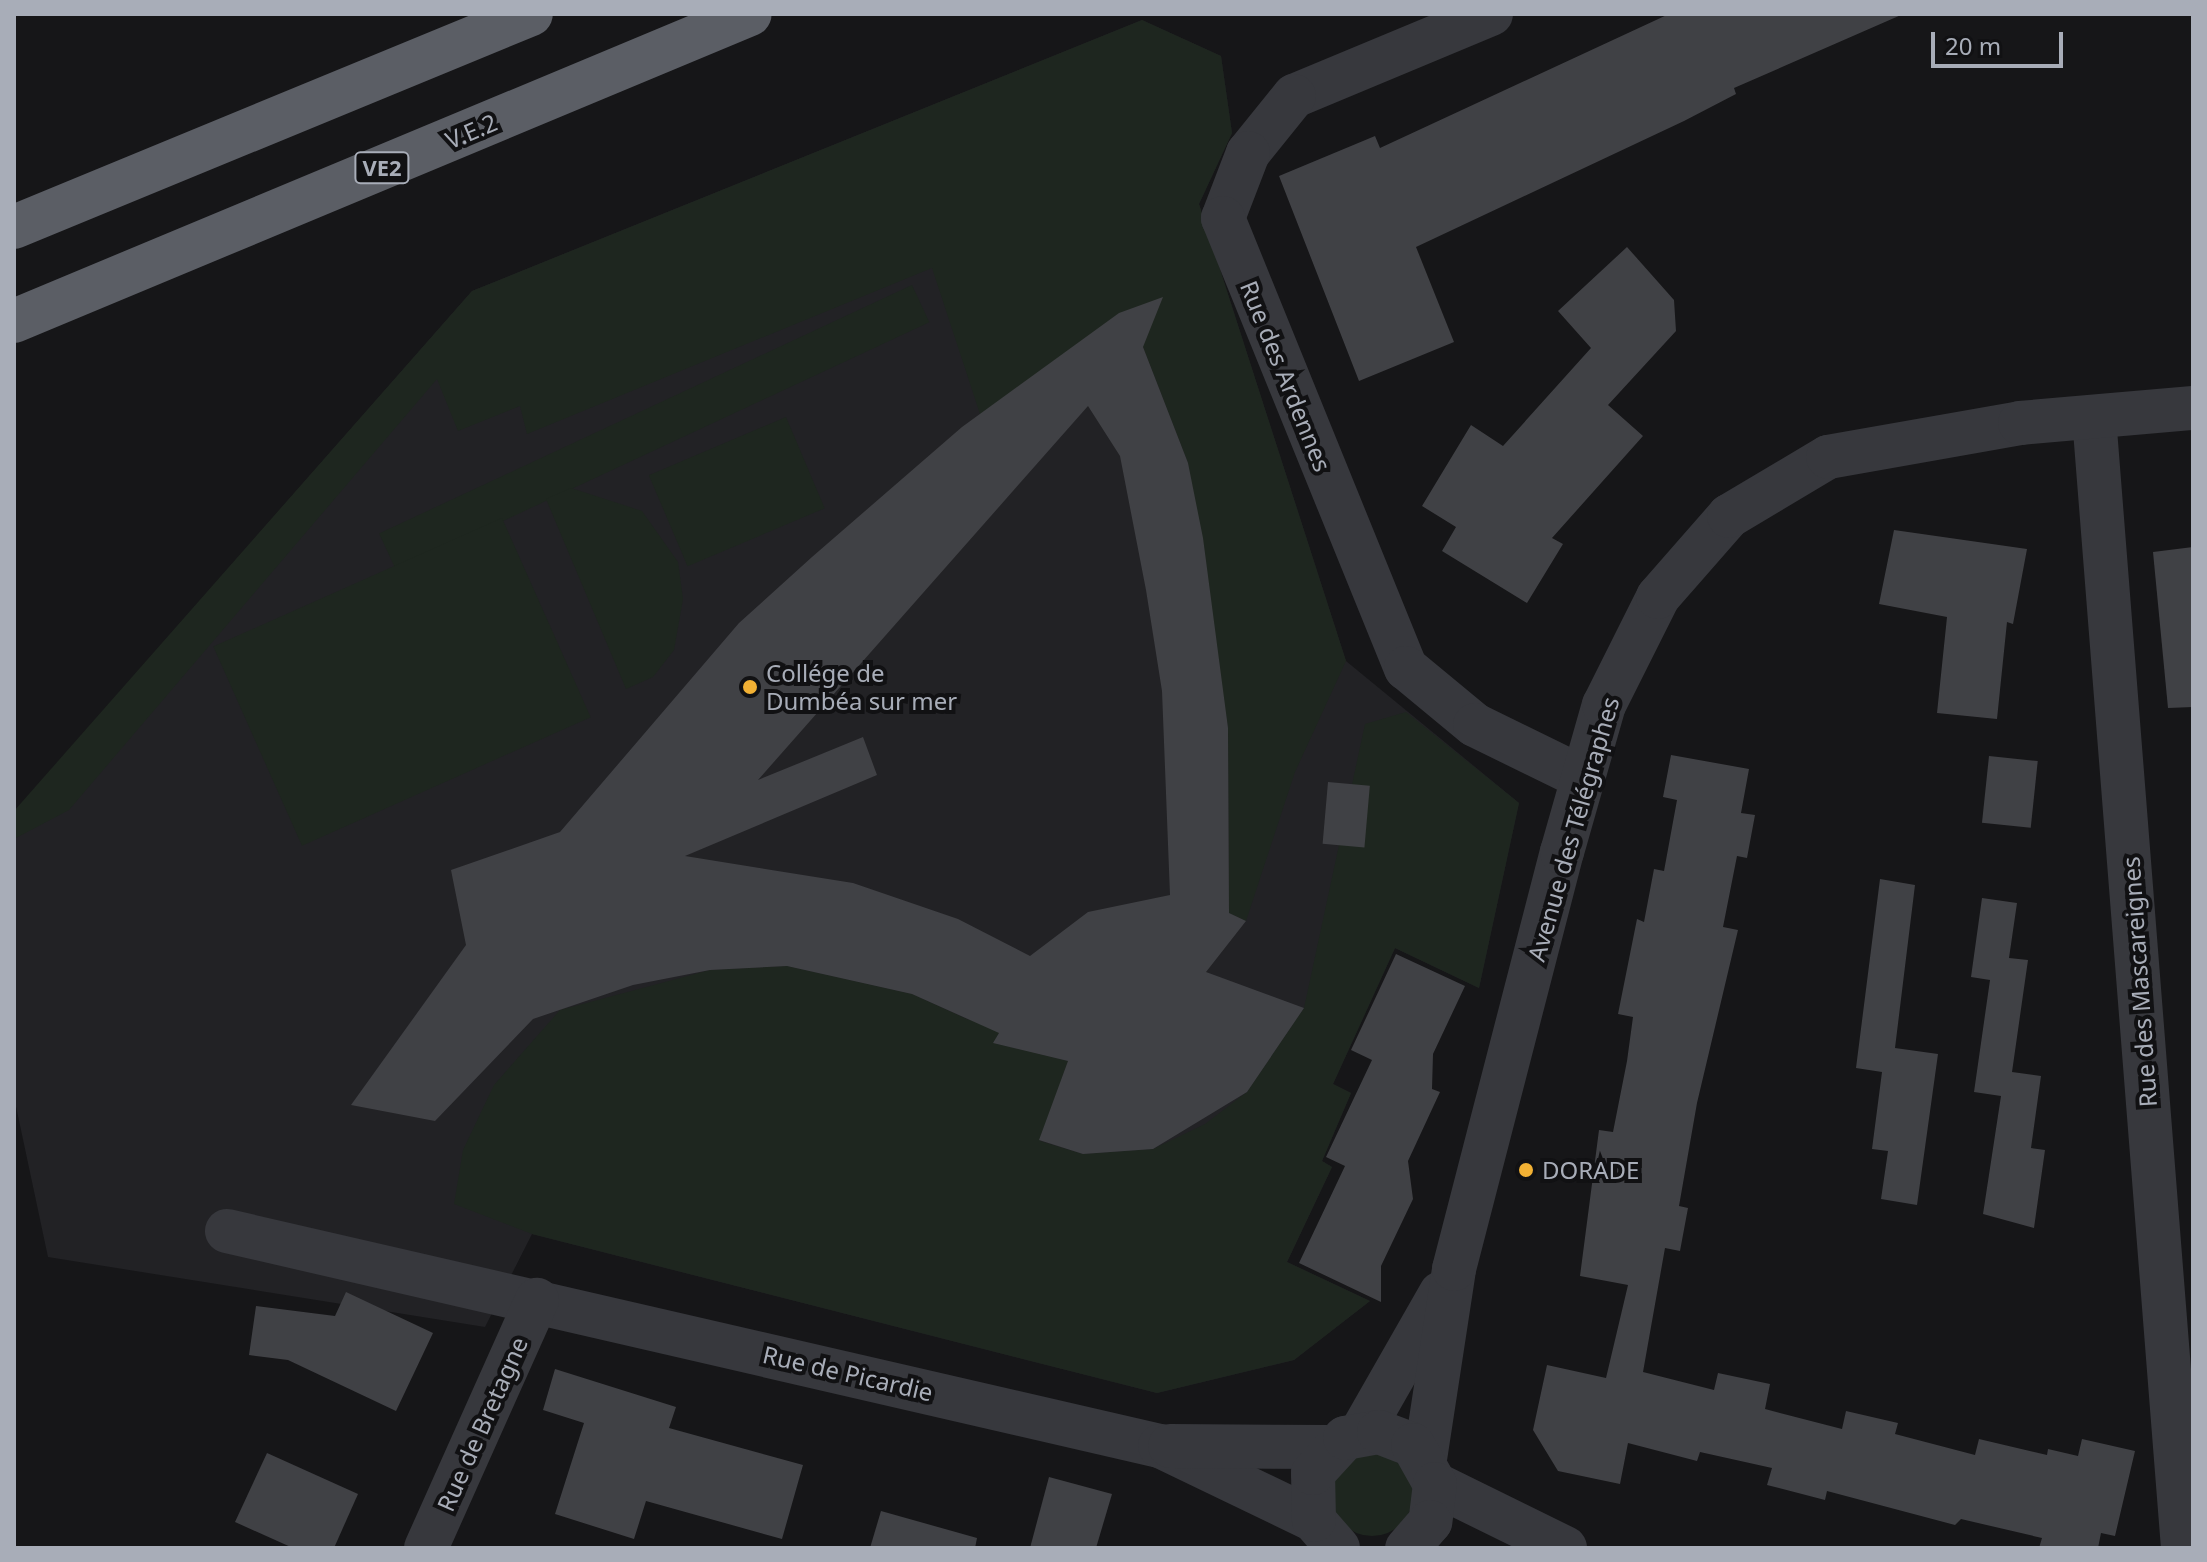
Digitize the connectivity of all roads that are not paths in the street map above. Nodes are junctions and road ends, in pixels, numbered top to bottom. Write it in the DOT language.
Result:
graph roads {
  1 [pos="531,14"];
  2 [pos="750,14"];
  3 [pos="1491,14"];
  4 [pos="14,227"];
  5 [pos="14,321"];
  6 [pos="2193,408"];
  7 [pos="2094,417"];
  8 [pos="1583,778"];
  9 [pos="227,1231"];
  10 [pos="1454,1269"];
  11 [pos="537,1300"];
  12 [pos="1346,1440"];
  13 [pos="1160,1446"];
  14 [pos="1430,1472"];
  15 [pos="1325,1538"];
  16 [pos="426,1548"];
  17 [pos="1407,1548"];
  18 [pos="1565,1548"];
  19 [pos="2183,1548"];
  1 -- 4 [label="highway"];
  2 -- 5 [label="highway, V.E.2 / VE2"];
  3 -- 8 [label="street, Rue des Ardennes"];
  6 -- 7 [label="street, Avenue des Télégraphes"];
  7 -- 8 [label="street, Avenue des Télégraphes"];
  7 -- 19 [label="street, Rue des Mascareignes"];
  8 -- 10 [label="street, Avenue des Télégraphes"];
  9 -- 11 [label="street, Rue de Picardie"];
  10 -- 12 [label="street, Avenue des Télégraphes"];
  10 -- 14 [label="street, Avenue des Télégraphes"];
  11 -- 13 [label="street, Rue de Picardie"];
  11 -- 16 [label="street, Rue de Bretagne"];
  12 -- 13 [label="street, Rue de Picardie"];
  12 -- 14 [label="street, Rue de Picardie"];
  12 -- 15 [label="street, Avenue des Télégraphes"];
  13 -- 15 [label="street, Rue de Picardie"];
  14 -- 17 [label="street, Avenue des Télégraphes"];
  14 -- 18 [label="street, Rue de Picardie"];
}
